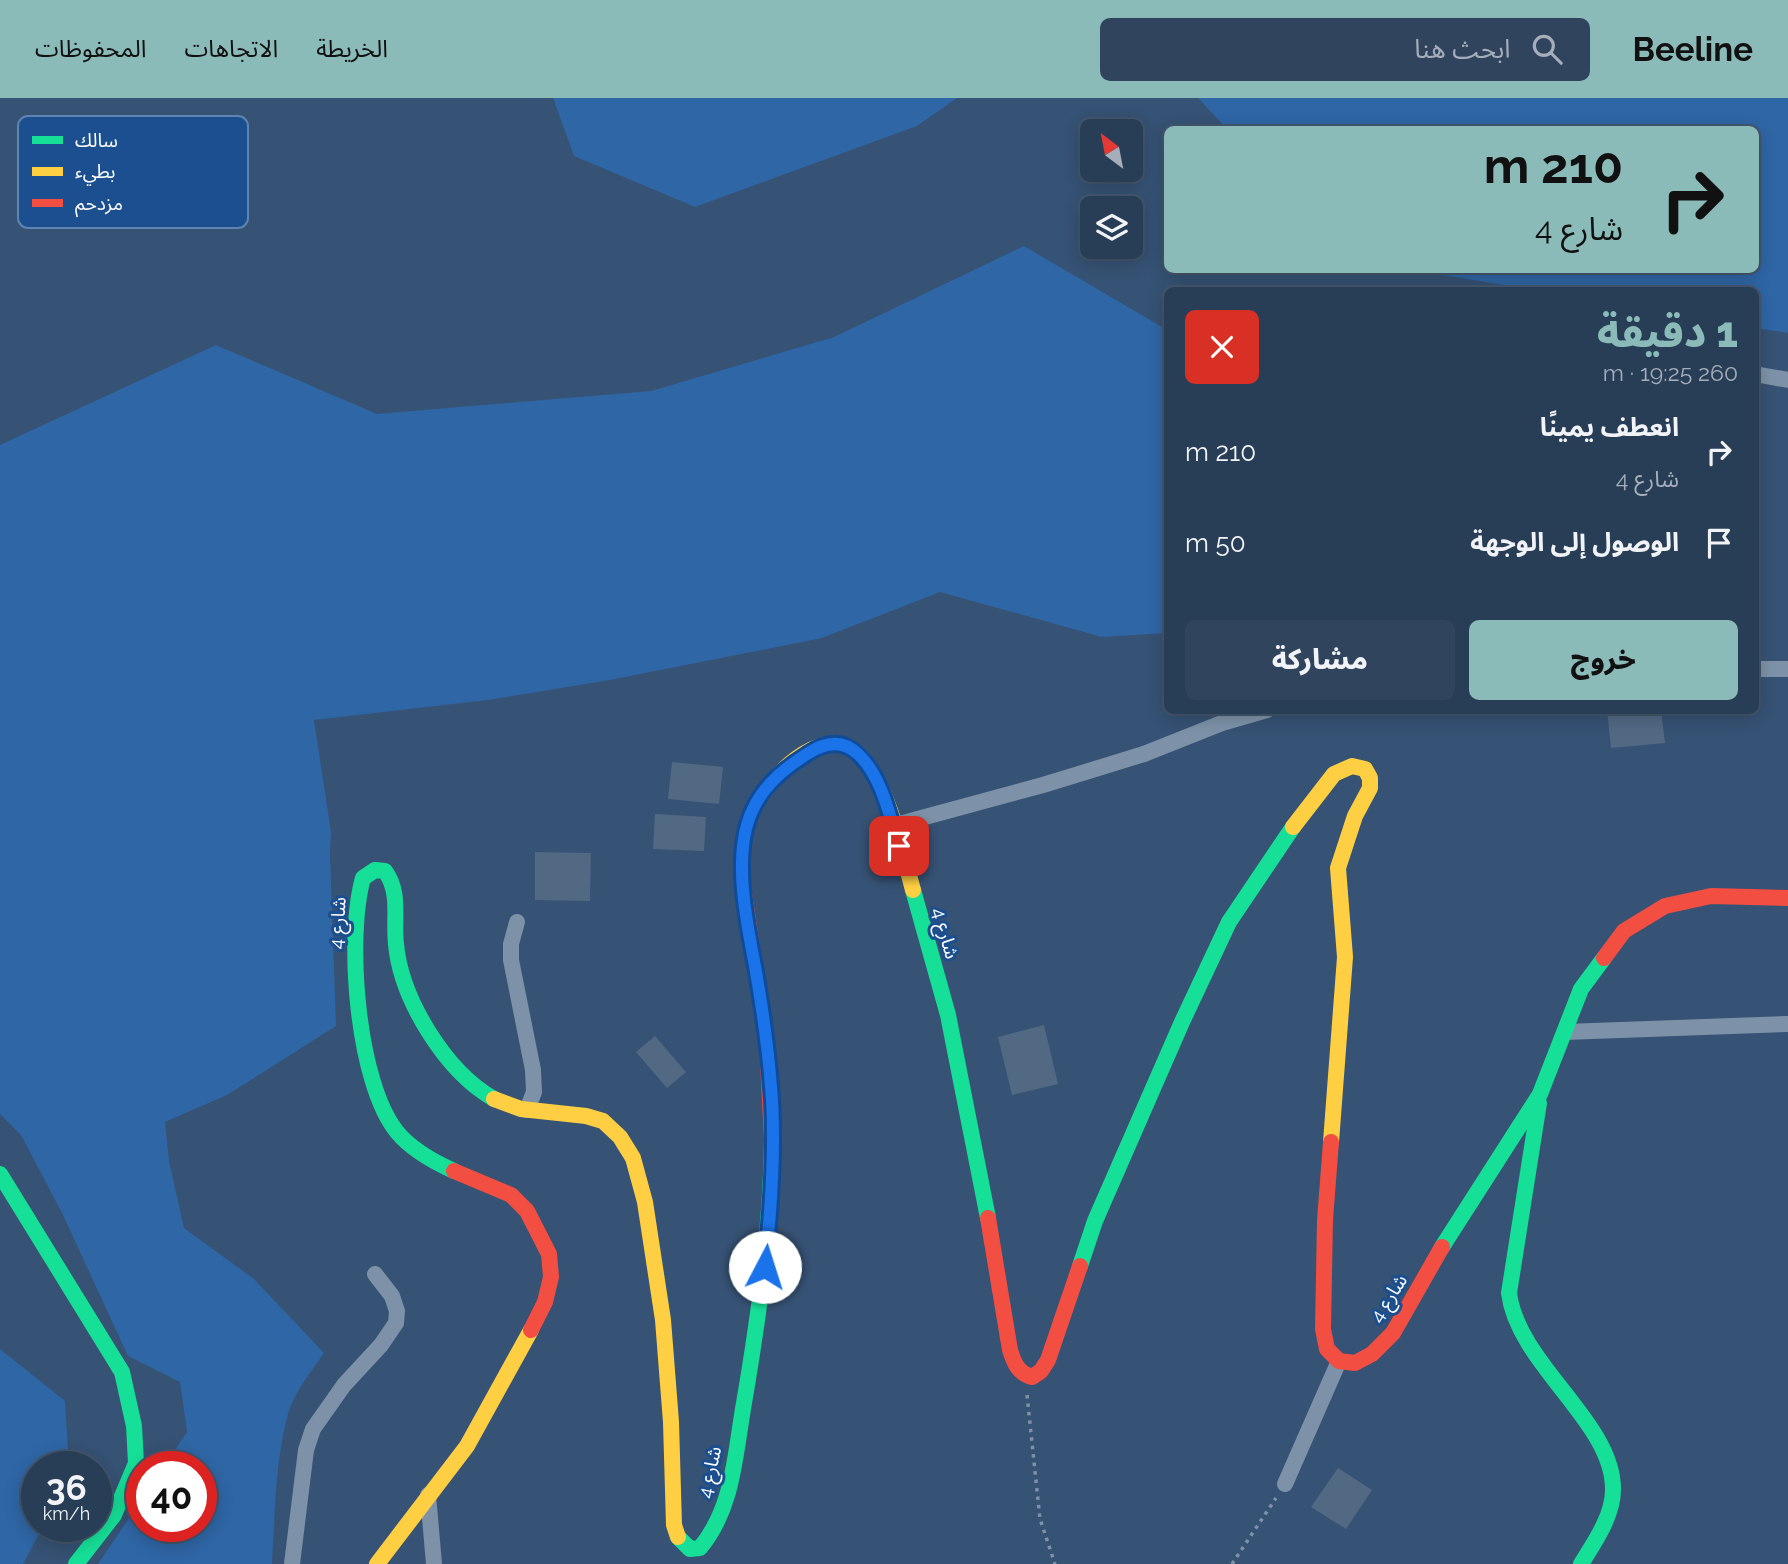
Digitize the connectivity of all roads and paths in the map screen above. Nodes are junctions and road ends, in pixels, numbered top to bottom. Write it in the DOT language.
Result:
graph roads {
  1 [pos="1759,375"];
  2 [pos="1788,380"];
  3 [pos="1759,668"];
  4 [pos="1788,669"];
  5 [pos="1253,714"];
  6 [pos="892,825"];
  7 [pos="1788,898"];
  8 [pos="517,922"];
  9 [pos="1788,1024"];
  10 [pos="1565,1032"];
  11 [pos="1540,1094"];
  12 [pos="527,1110"];
  13 [pos="0,1174"];
  14 [pos="375,1274"];
  15 [pos="1339,1361"];
  16 [pos="1025,1376"];
  17 [pos="1285,1484"];
  18 [pos="428,1495"];
  19 [pos="690,1549"];
  20 [pos="76,1564"];
  21 [pos="292,1564"];
  22 [pos="377,1564"];
  23 [pos="433,1564"];
  24 [pos="683,1564"];
  25 [pos="1055,1564"];
  26 [pos="1232,1564"];
  27 [pos="1581,1564"];
  1 -- 2 [label="street"];
  3 -- 4 [label="street"];
  5 -- 6 [label="street"];
  6 -- 16 [label="street, شارع 4"];
  6 -- 19 [label="street, شارع 4"];
  7 -- 10 [label="street, شارع 4"];
  8 -- 12 [label="street"];
  9 -- 10 [label="street"];
  10 -- 11 [label="street, شارع 4"];
  11 -- 15 [label="street, شارع 4"];
  11 -- 27 [label="street"];
  12 -- 18 [label="street, شارع 4"];
  12 -- 19 [label="street, شارع 4"];
  13 -- 20 [label="street"];
  14 -- 21 [label="street"];
  15 -- 16 [label="street"];
  15 -- 17 [label="street"];
  16 -- 25 [label="path"];
  17 -- 26 [label="path"];
  18 -- 22 [label="street, شارع 4"];
  18 -- 23 [label="street"];
  19 -- 24 [label="street"];
}
